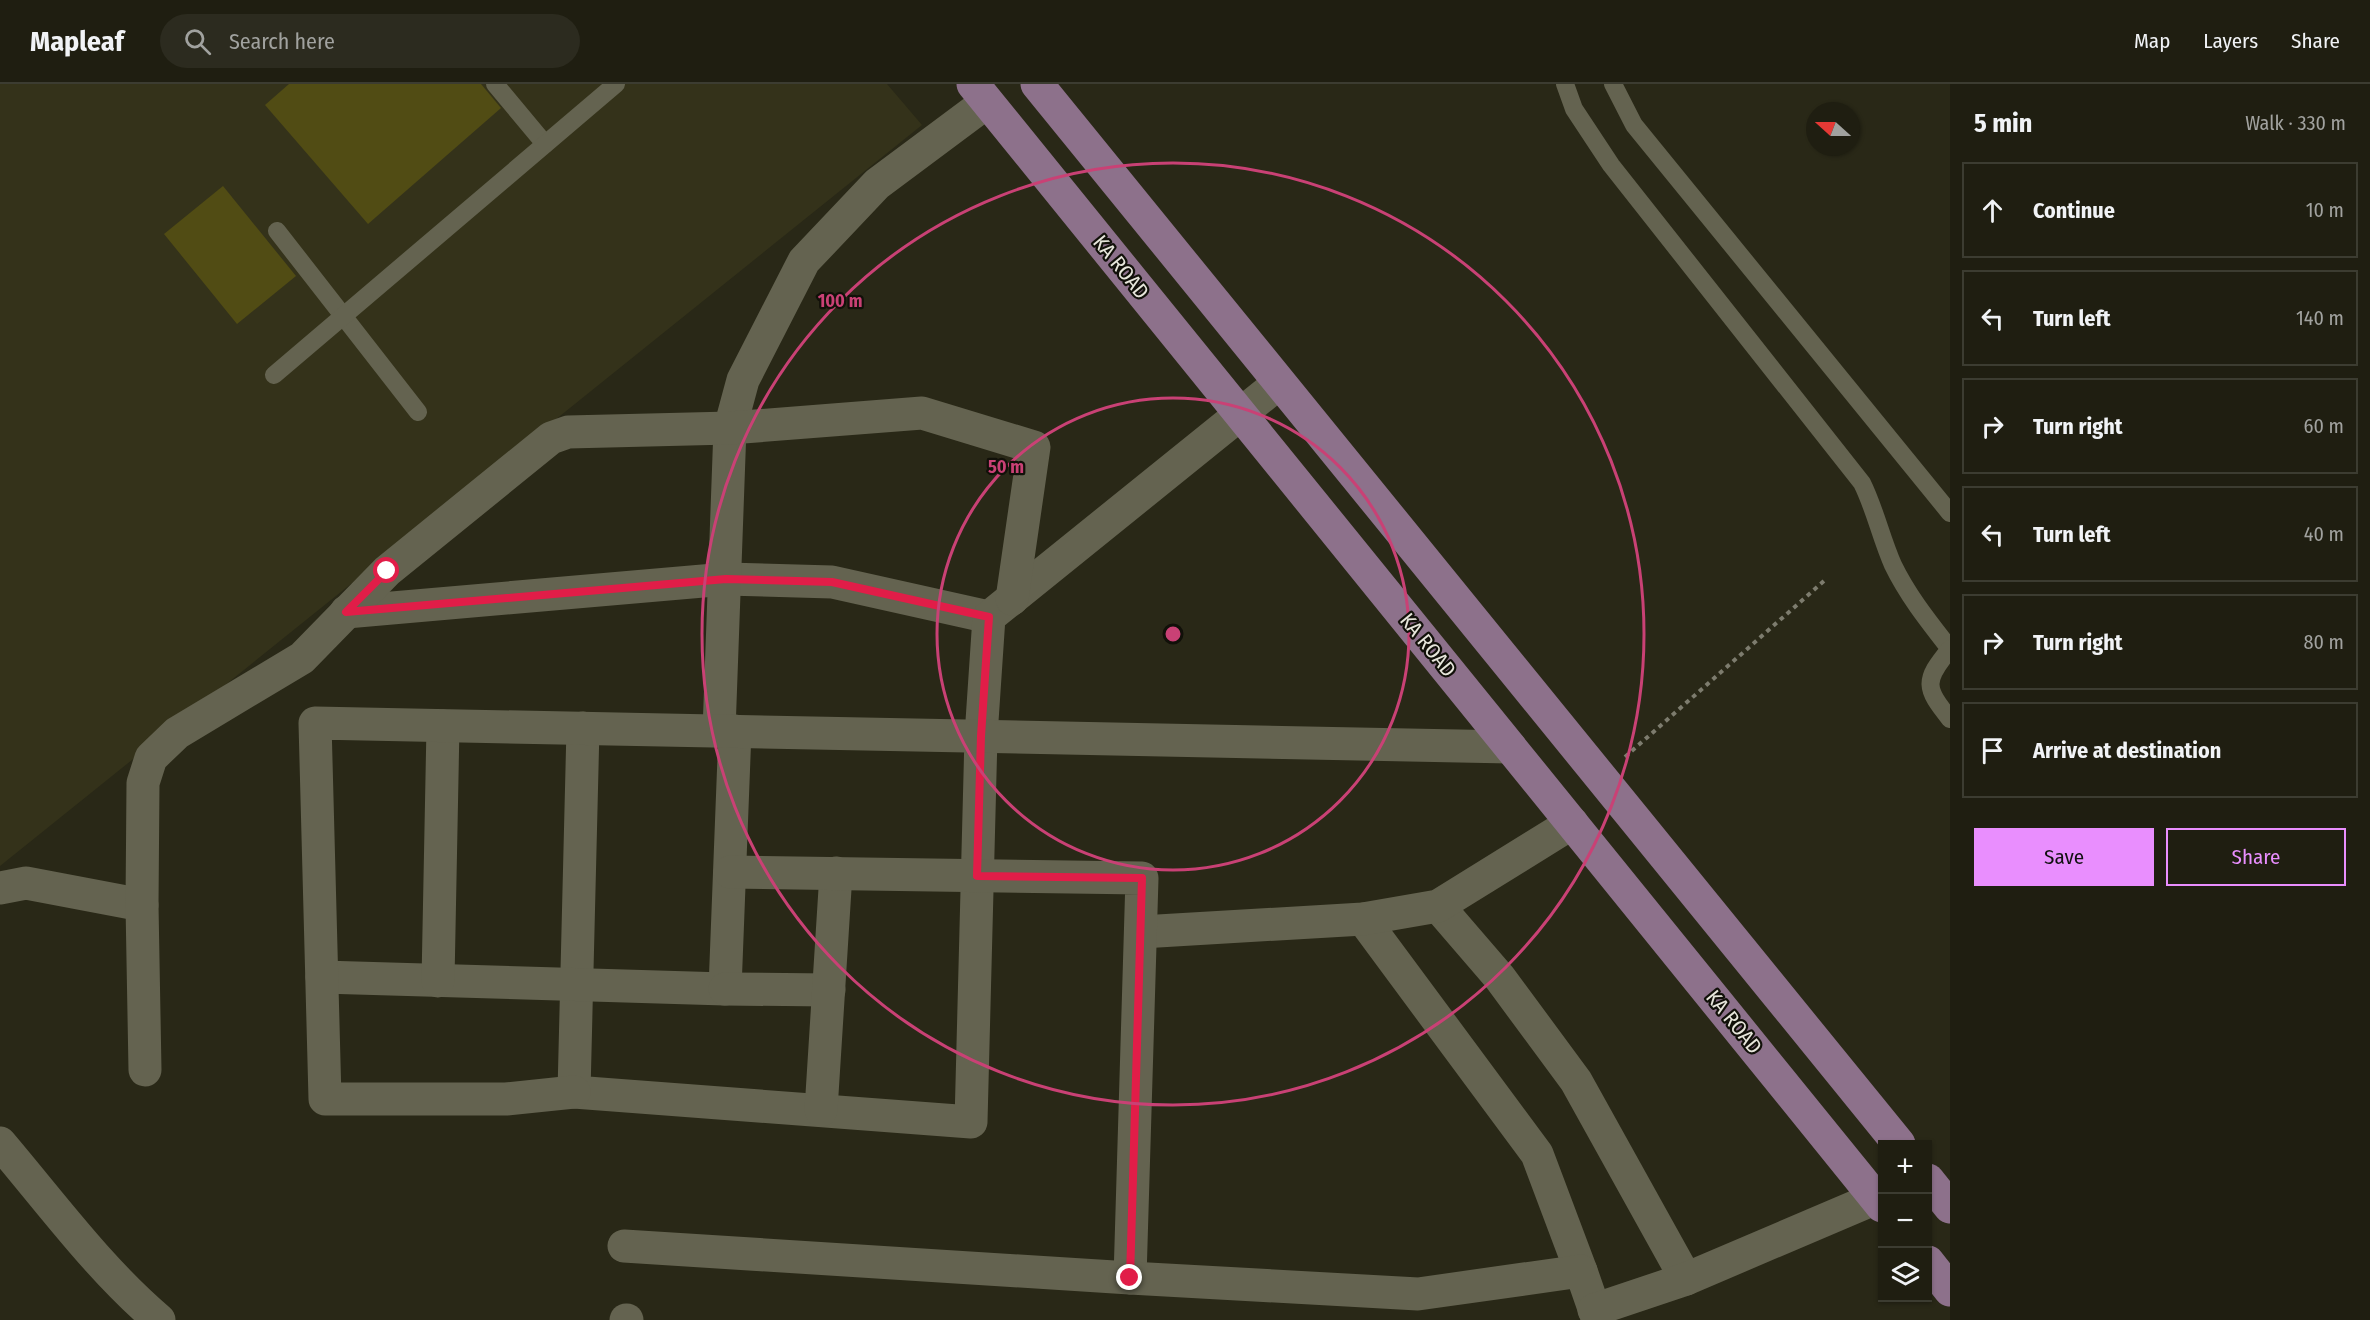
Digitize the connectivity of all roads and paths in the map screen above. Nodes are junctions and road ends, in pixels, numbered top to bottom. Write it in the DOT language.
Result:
graph roads {
  1 [pos="495,84"];
  2 [pos="615,84"];
  3 [pos="1037,84"];
  4 [pos="1565,84"];
  5 [pos="1614,84"];
  6 [pos="980,93"];
  7 [pos="545,144"];
  8 [pos="277,231"];
  9 [pos="344,316"];
  10 [pos="274,375"];
  11 [pos="1279,383"];
  12 [pos="418,412"];
  13 [pos="1241,415"];
  14 [pos="730,428"];
  15 [pos="1950,513"];
  16 [pos="726,579"];
  17 [pos="1824,581"];
  18 [pos="1001,608"];
  19 [pos="346,612"];
  20 [pos="1950,649"];
  21 [pos="1950,719"];
  22 [pos="443,726"];
  23 [pos="583,728"];
  24 [pos="727,731"];
  25 [pos="981,736"];
  26 [pos="1510,747"];
  27 [pos="1600,779"];
  28 [pos="1572,823"];
  29 [pos="730,872"];
  30 [pos="836,873"];
  31 [pos="977,876"];
  32 [pos="0,888"];
  33 [pos="142,905"];
  34 [pos="1438,906"];
  35 [pos="1364,919"];
  36 [pos="1141,932"];
  37 [pos="322,977"];
  38 [pos="438,981"];
  39 [pos="576,985"];
  40 [pos="725,989"];
  41 [pos="829,990"];
  42 [pos="146,1070"];
  43 [pos="574,1092"];
  44 [pos="821,1110"];
  45 [pos="1896,1140"];
  46 [pos="0,1143"];
  47 [pos="1932,1185"];
  48 [pos="1878,1201"];
  49 [pos="1878,1202"];
  50 [pos="1950,1207"];
  51 [pos="624,1246"];
  52 [pos="1932,1267"];
  53 [pos="1581,1270"];
  54 [pos="1130,1278"];
  55 [pos="1686,1279"];
  56 [pos="1950,1290"];
  57 [pos="1596,1315"];
  58 [pos="159,1320"];
  1 -- 7 [label="lane"];
  2 -- 7 [label="lane"];
  3 -- 11 [label="main road"];
  4 -- 20 [label="lane"];
  5 -- 15 [label="lane"];
  6 -- 13 [label="main road, KA ROAD"];
  6 -- 14 [label="street"];
  7 -- 9 [label="lane"];
  8 -- 9 [label="lane"];
  9 -- 10 [label="lane"];
  9 -- 12 [label="lane"];
  11 -- 13 [label="street"];
  11 -- 27 [label="main road"];
  13 -- 18 [label="street"];
  13 -- 26 [label="main road, KA ROAD"];
  14 -- 16 [label="street"];
  14 -- 18 [label="street"];
  14 -- 19 [label="street"];
  16 -- 18 [label="street"];
  16 -- 19 [label="street"];
  16 -- 24 [label="street"];
  17 -- 27 [label="path"];
  18 -- 25 [label="street"];
  19 -- 33 [label="street"];
  20 -- 21 [label="lane"];
  22 -- 23 [label="street"];
  22 -- 37 [label="street"];
  22 -- 38 [label="street"];
  23 -- 24 [label="street"];
  23 -- 39 [label="street"];
  24 -- 25 [label="street"];
  24 -- 29 [label="street"];
  25 -- 26 [label="street"];
  25 -- 31 [label="street"];
  26 -- 28 [label="main road, KA ROAD"];
  27 -- 45 [label="main road"];
  28 -- 34 [label="street"];
  28 -- 48 [label="main road, KA ROAD"];
  29 -- 30 [label="street"];
  29 -- 40 [label="street"];
  30 -- 31 [label="street"];
  30 -- 41 [label="street"];
  31 -- 36 [label="street"];
  31 -- 44 [label="street"];
  32 -- 33 [label="street"];
  33 -- 42 [label="street"];
  34 -- 35 [label="street"];
  34 -- 55 [label="street"];
  35 -- 36 [label="street"];
  35 -- 53 [label="street"];
  36 -- 54 [label="street"];
  37 -- 38 [label="street"];
  37 -- 43 [label="street"];
  38 -- 39 [label="street"];
  39 -- 40 [label="street"];
  39 -- 43 [label="street"];
  40 -- 41 [label="street"];
  41 -- 44 [label="street"];
  43 -- 44 [label="street"];
  46 -- 58 [label="street"];
  47 -- 50 [label="main road"];
  49 -- 55 [label="street"];
  51 -- 54 [label="street"];
  52 -- 56 [label="main road"];
  53 -- 54 [label="street"];
  53 -- 57 [label="street"];
  55 -- 57 [label="street"];
}
